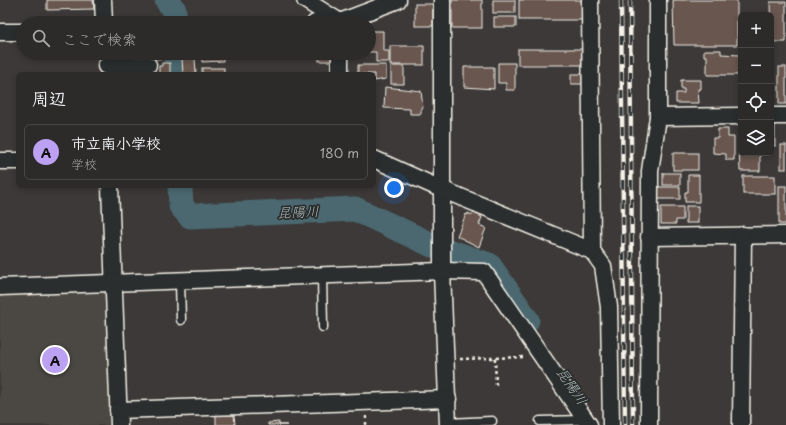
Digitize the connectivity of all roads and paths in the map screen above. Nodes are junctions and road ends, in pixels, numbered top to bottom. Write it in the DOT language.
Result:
graph roads {
  1 [pos="103,0"];
  2 [pos="305,0"];
  3 [pos="398,0"];
  4 [pos="442,0"];
  5 [pos="590,0"];
  6 [pos="658,0"];
  7 [pos="104,16"];
  8 [pos="329,16"];
  9 [pos="358,16"];
  10 [pos="0,32"];
  11 [pos="16,32"];
  12 [pos="340,60"];
  13 [pos="106,64"];
  14 [pos="148,65"];
  15 [pos="340,72"];
  16 [pos="738,116"];
  17 [pos="774,116"];
  18 [pos="786,116"];
  19 [pos="658,117"];
  20 [pos="16,160"];
  21 [pos="376,160"];
  22 [pos="0,161"];
  23 [pos="110,188"];
  24 [pos="441,189"];
  25 [pos="743,235"];
  26 [pos="786,235"];
  27 [pos="649,237"];
  28 [pos="592,250"];
  29 [pos="442,271"];
  30 [pos="322,275"];
  31 [pos="180,281"];
  32 [pos="113,283"];
  33 [pos="0,287"];
  34 [pos="181,320"];
  35 [pos="323,328"];
  36 [pos="542,357"];
  37 [pos="495,358"];
  38 [pos="446,360"];
  39 [pos="496,386"];
  40 [pos="448,399"];
  41 [pos="119,418"];
  42 [pos="492,421"];
  43 [pos="540,421"];
  44 [pos="588,422"];
  45 [pos="448,424"];
  46 [pos="611,425"];
  47 [pos="649,425"];
  48 [pos="741,425"];
  1 -- 7 [label="street"];
  2 -- 8 [label="street"];
  3 -- 9 [label="street"];
  4 -- 24 [label="street"];
  5 -- 28 [label="street"];
  6 -- 19 [label="street"];
  10 -- 11 [label="street"];
  12 -- 15 [label="street"];
  13 -- 14 [label="street"];
  16 -- 19 [label="street"];
  17 -- 18 [label="street"];
  19 -- 27 [label="street"];
  20 -- 22 [label="street"];
  21 -- 24 [label="street"];
  23 -- 32 [label="street"];
  24 -- 28 [label="street"];
  24 -- 29 [label="street"];
  25 -- 26 [label="street"];
  25 -- 27 [label="street"];
  25 -- 48 [label="street"];
  27 -- 47 [label="street"];
  28 -- 46 [label="street"];
  29 -- 30 [label="street"];
  29 -- 36 [label="street"];
  29 -- 38 [label="street"];
  30 -- 31 [label="street"];
  30 -- 35 [label="lane"];
  31 -- 32 [label="street"];
  31 -- 34 [label="lane"];
  32 -- 33 [label="street"];
  32 -- 41 [label="street"];
  36 -- 37 [label="path"];
  36 -- 44 [label="street"];
  37 -- 38 [label="path"];
  37 -- 39 [label="path"];
  38 -- 40 [label="street"];
  40 -- 41 [label="street"];
  40 -- 45 [label="street"];
  42 -- 45 [label="lane"];
  43 -- 44 [label="lane"];
}
